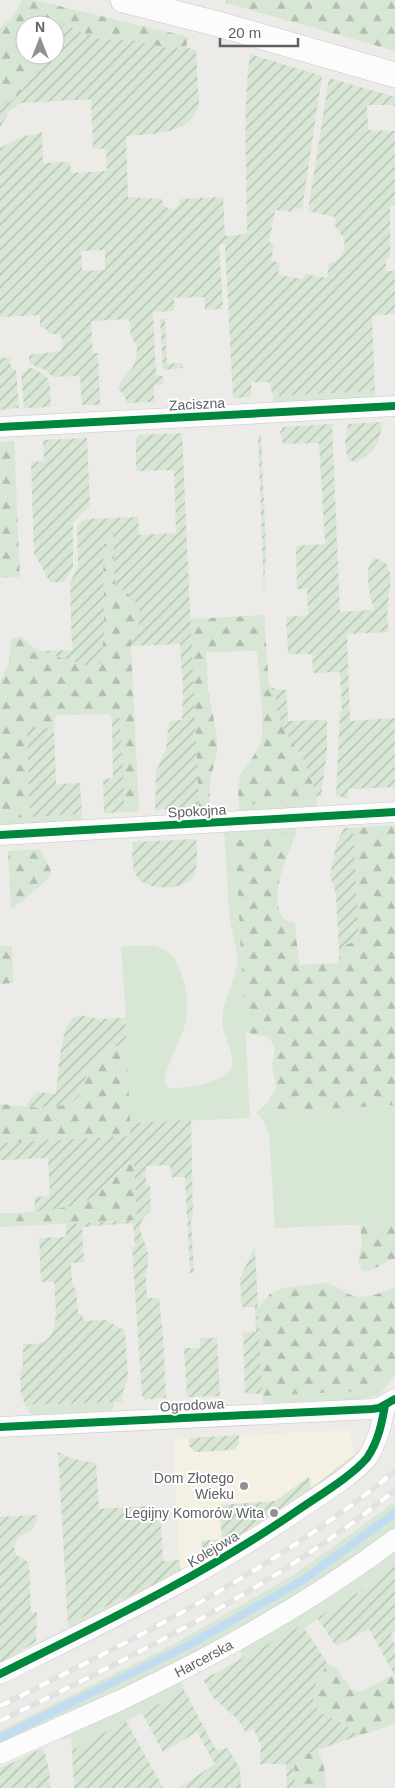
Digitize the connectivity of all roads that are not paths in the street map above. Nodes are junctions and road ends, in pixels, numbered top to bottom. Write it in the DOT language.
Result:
graph roads {
  1 [pos="123,0"];
  2 [pos="395,75"];
  3 [pos="395,406"];
  4 [pos="0,427"];
  5 [pos="395,812"];
  6 [pos="0,835"];
  7 [pos="390,1402"];
  8 [pos="0,1427"];
  9 [pos="395,1539"];
  10 [pos="0,1674"];
  11 [pos="0,1754"];
  1 -- 2 [label="street"];
  3 -- 4 [label="street, Zaciszna"];
  5 -- 6 [label="street, Spokojna"];
  7 -- 8 [label="street, Ogrodowa"];
  7 -- 10 [label="street, Kolejowa"];
  9 -- 11 [label="street, Harcerska"];
}
